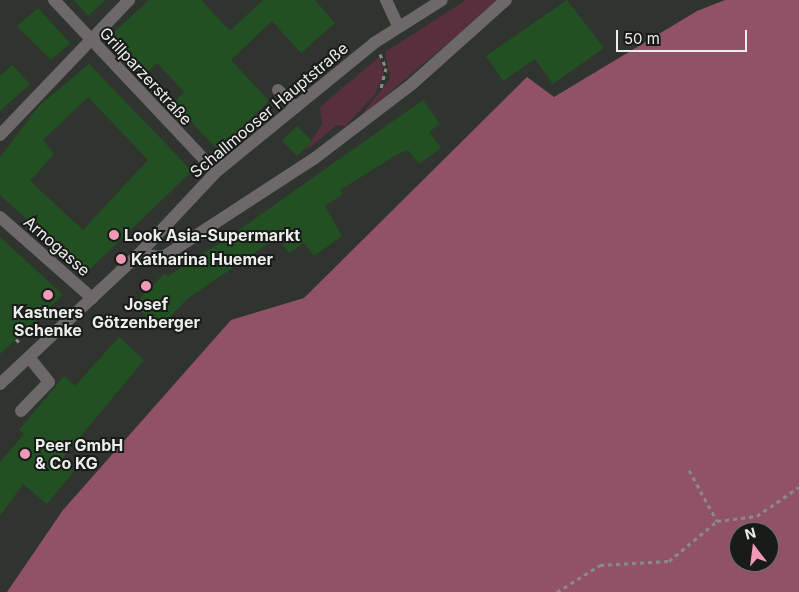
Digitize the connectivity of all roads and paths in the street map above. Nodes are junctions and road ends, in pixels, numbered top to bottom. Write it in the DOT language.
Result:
graph roads {
  1 [pos="54,0"];
  2 [pos="129,0"];
  3 [pos="386,0"];
  4 [pos="442,0"];
  5 [pos="506,0"];
  6 [pos="398,26"];
  7 [pos="90,40"];
  8 [pos="278,90"];
  9 [pos="295,107"];
  10 [pos="0,134"];
  11 [pos="216,172"];
  12 [pos="0,218"];
  13 [pos="139,254"];
  14 [pos="92,298"];
  15 [pos="29,357"];
  16 [pos="0,384"];
  17 [pos="21,411"];
  18 [pos="689,470"];
  19 [pos="799,487"];
  20 [pos="717,521"];
  21 [pos="557,592"];
  1 -- 7 [label="street, Grillparzerstraße"];
  2 -- 7 [label="street"];
  3 -- 6 [label="street"];
  4 -- 6 [label="street, Schallmooser Hauptstraße"];
  5 -- 13 [label="street"];
  6 -- 9 [label="street, Schallmooser Hauptstraße"];
  7 -- 10 [label="street"];
  7 -- 11 [label="street, Grillparzerstraße"];
  8 -- 9 [label="street"];
  9 -- 11 [label="street, Schallmooser Hauptstraße"];
  11 -- 13 [label="street, Schallmooser Hauptstraße"];
  12 -- 14 [label="street, Arnogasse"];
  13 -- 14 [label="street, Schallmooser Hauptstraße"];
  14 -- 15 [label="street, Schallmooser Hauptstraße"];
  15 -- 16 [label="street, Schallmooser Hauptstraße"];
  15 -- 17 [label="street"];
  18 -- 20 [label="path"];
  19 -- 20 [label="path"];
  20 -- 21 [label="path"];
}
